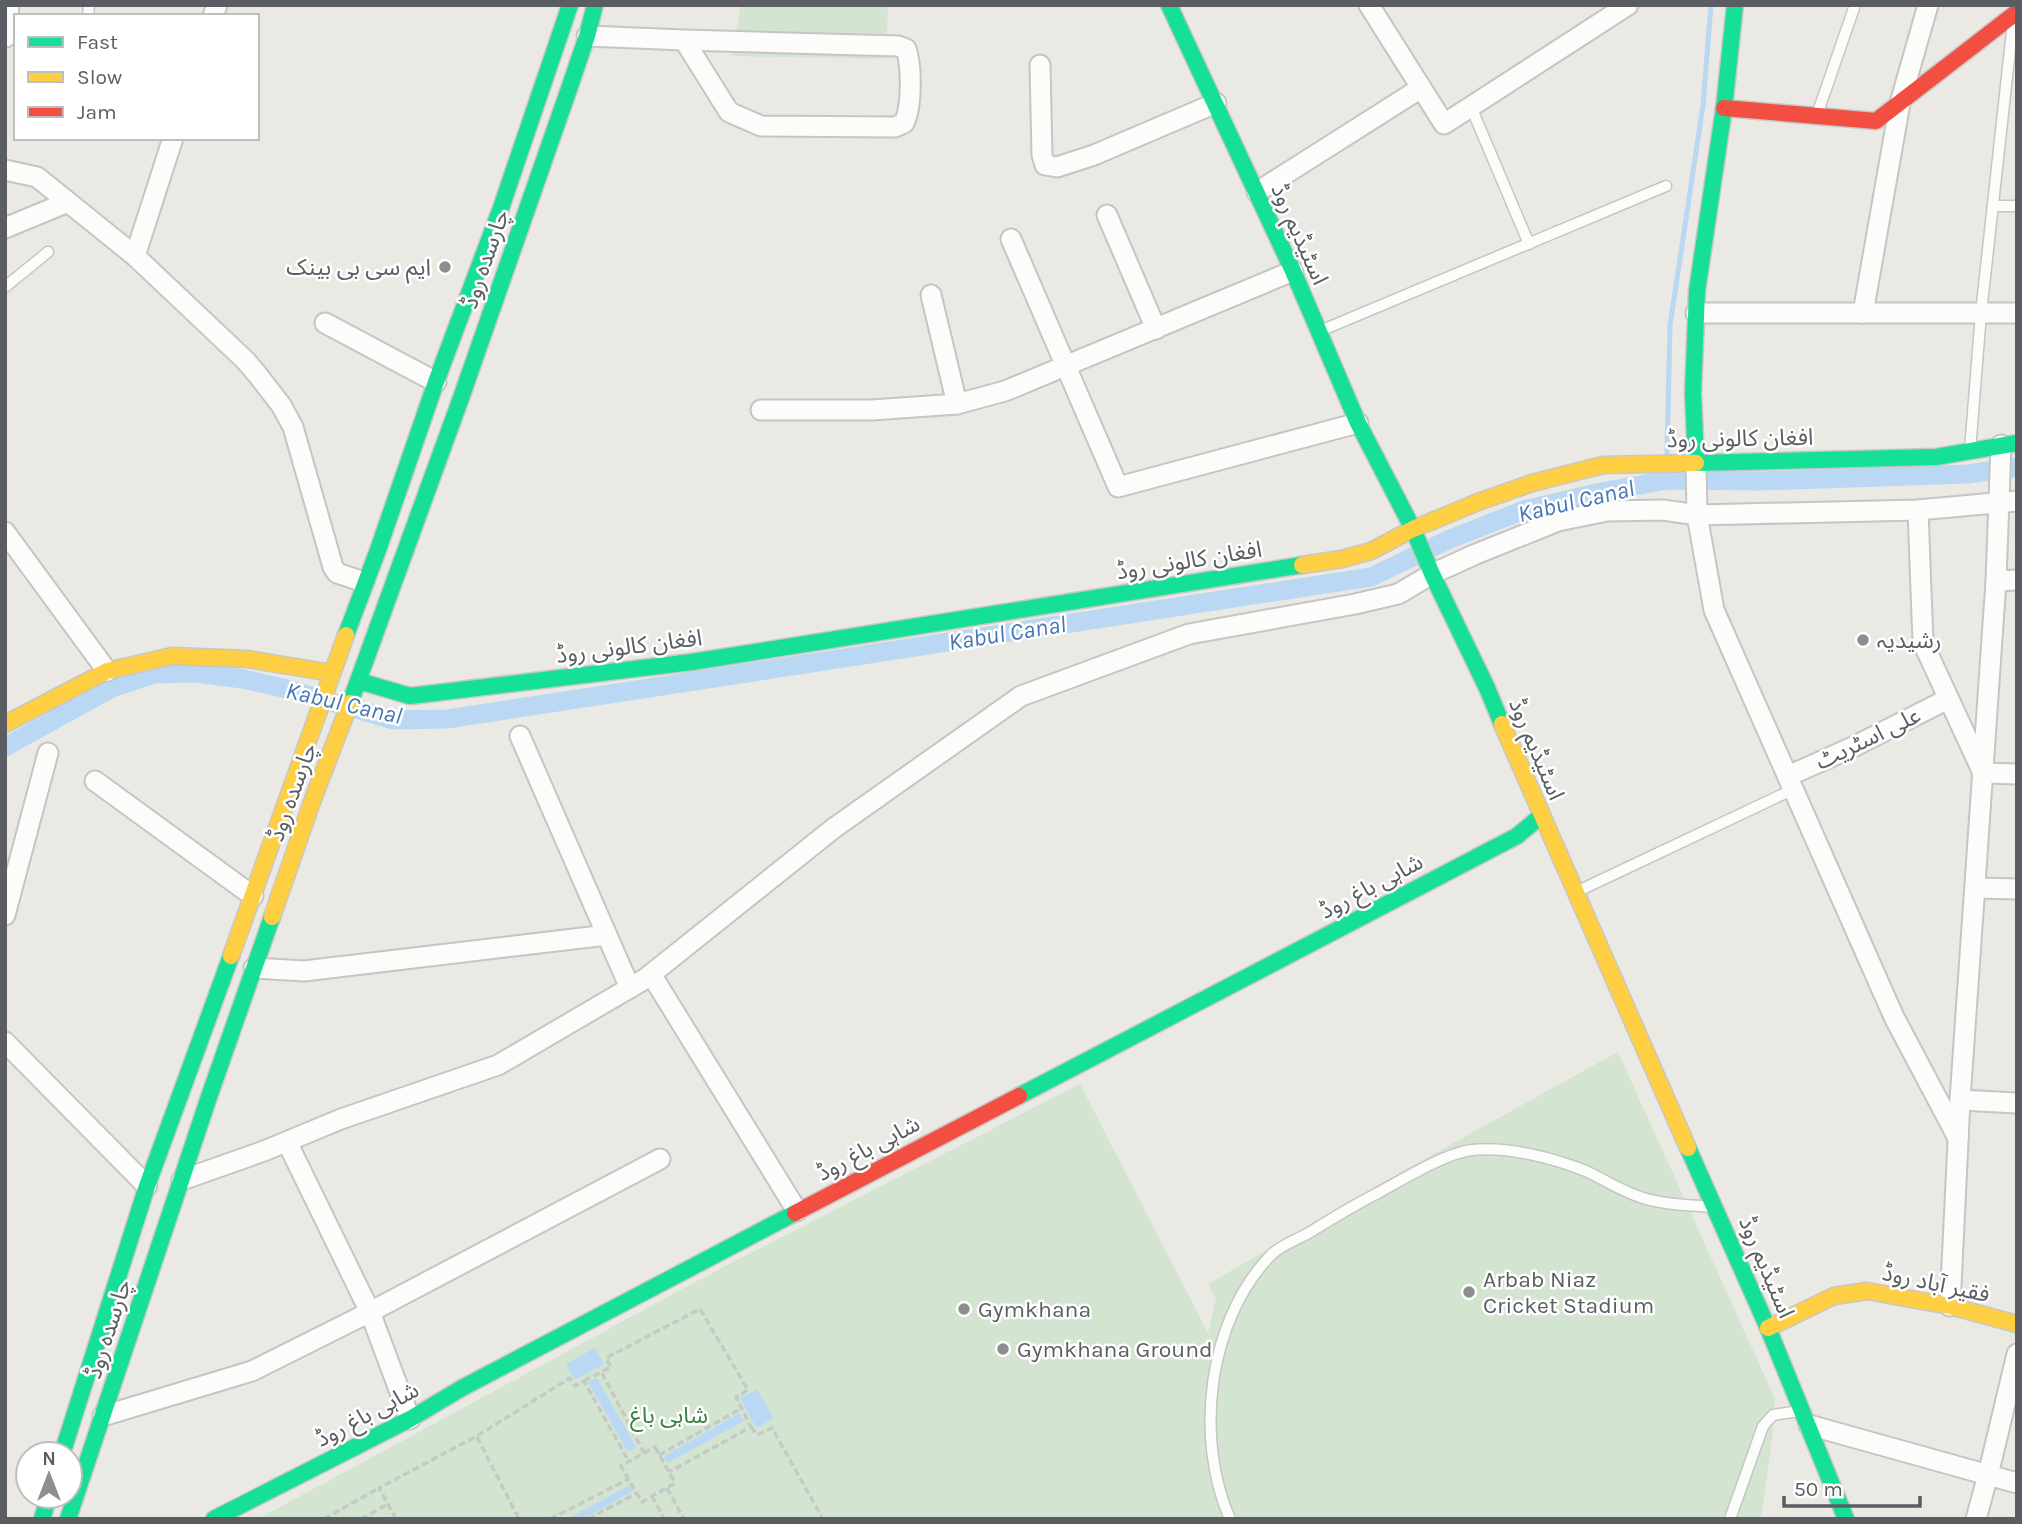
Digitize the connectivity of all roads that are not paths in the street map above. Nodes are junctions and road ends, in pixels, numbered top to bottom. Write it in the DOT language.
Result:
graph roads {
  1 [pos="9,5"];
  2 [pos="570,5"];
  3 [pos="595,5"];
  4 [pos="1169,5"];
  5 [pos="1369,5"];
  6 [pos="1628,5"];
  7 [pos="1735,5"];
  8 [pos="1855,5"];
  9 [pos="1928,5"];
  10 [pos="1598,13"];
  11 [pos="2015,13"];
  12 [pos="562,29"];
  13 [pos="587,36"];
  14 [pos="9,38"];
  15 [pos="684,40"];
  16 [pos="1040,65"];
  17 [pos="1421,88"];
  18 [pos="1216,103"];
  19 [pos="1900,103"];
  20 [pos="1471,107"];
  21 [pos="1724,108"];
  22 [pos="1816,116"];
  23 [pos="172,140"];
  24 [pos="5,170"];
  25 [pos="1666,186"];
  26 [pos="1257,192"];
  27 [pos="68,202"];
  28 [pos="1993,206"];
  29 [pos="2017,206"];
  30 [pos="1107,215"];
  31 [pos="5,228"];
  32 [pos="1011,239"];
  33 [pos="1528,244"];
  34 [pos="48,252"];
  35 [pos="135,256"];
  36 [pos="1293,271"];
  37 [pos="5,287"];
  38 [pos="931,295"];
  39 [pos="1696,313"];
  40 [pos="1863,313"];
  41 [pos="1981,313"];
  42 [pos="2017,313"];
  43 [pos="325,323"];
  44 [pos="1156,329"];
  45 [pos="1319,332"];
  46 [pos="1066,366"];
  47 [pos="436,382"];
  48 [pos="957,404"];
  49 [pos="761,410"];
  50 [pos="1359,423"];
  51 [pos="2006,446"];
  52 [pos="1970,450"];
  53 [pos="1694,466"];
  54 [pos="2006,499"];
  55 [pos="1697,509"];
  56 [pos="1918,510"];
  57 [pos="5,532"];
  58 [pos="1414,533"];
  59 [pos="1432,574"];
  60 [pos="2017,580"];
  61 [pos="1996,581"];
  62 [pos="364,582"];
  63 [pos="107,671"];
  64 [pos="331,673"];
  65 [pos="355,688"];
  66 [pos="1948,699"];
  67 [pos="7,721"];
  68 [pos="520,736"];
  69 [pos="48,753"];
  70 [pos="1983,773"];
  71 [pos="2017,774"];
  72 [pos="95,781"];
  73 [pos="1791,783"];
  74 [pos="1541,817"];
  75 [pos="1976,888"];
  76 [pos="2017,889"];
  77 [pos="1576,892"];
  78 [pos="253,896"];
  79 [pos="5,915"];
  80 [pos="607,934"];
  81 [pos="254,968"];
  82 [pos="651,974"];
  83 [pos="630,988"];
  84 [pos="5,1042"];
  85 [pos="1960,1100"];
  86 [pos="2017,1103"];
  87 [pos="1959,1139"];
  88 [pos="287,1142"];
  89 [pos="660,1159"];
  90 [pos="182,1180"];
  91 [pos="147,1186"];
  92 [pos="1716,1207"];
  93 [pos="797,1211"];
  94 [pos="1950,1306"];
  95 [pos="370,1312"];
  96 [pos="2017,1324"];
  97 [pos="1768,1328"];
  98 [pos="2017,1354"];
  99 [pos="103,1416"];
  100 [pos="1805,1418"];
  101 [pos="410,1419"];
  102 [pos="66,1440"];
  103 [pos="1988,1475"];
  104 [pos="2017,1483"];
  105 [pos="68,1519"];
  106 [pos="214,1519"];
  107 [pos="1230,1519"];
  108 [pos="1730,1519"];
  109 [pos="1846,1519"];
  110 [pos="1976,1519"];
  1 -- 14 [label="street"];
  2 -- 12 [label="main road, چارسدہ روڈ"];
  3 -- 13 [label="main road, چارسدہ روڈ"];
  4 -- 18 [label="main road, اسٹیڈیم روڈ"];
  5 -- 17 [label="street"];
  6 -- 10 [label="street"];
  7 -- 21 [label="main road"];
  8 -- 22 [label="lane"];
  9 -- 19 [label="street"];
  10 -- 20 [label="street"];
  11 -- 19 [label="main road"];
  11 -- 28 [label="lane"];
  12 -- 13 [label="main road"];
  12 -- 47 [label="main road, چارسدہ روڈ"];
  13 -- 15 [label="street"];
  13 -- 65 [label="main road, چارسدہ روڈ"];
  15 -- 15 [label="street"];
  16 -- 18 [label="street"];
  17 -- 20 [label="street"];
  17 -- 26 [label="street"];
  18 -- 26 [label="main road, اسٹیڈیم روڈ"];
  19 -- 22 [label="main road"];
  19 -- 40 [label="street"];
  20 -- 33 [label="lane"];
  21 -- 22 [label="main road"];
  21 -- 39 [label="main road"];
  23 -- 35 [label="street"];
  24 -- 27 [label="street"];
  25 -- 33 [label="lane"];
  26 -- 36 [label="main road, اسٹیڈیم روڈ"];
  27 -- 31 [label="street"];
  27 -- 35 [label="street"];
  28 -- 29 [label="lane"];
  28 -- 41 [label="lane"];
  30 -- 44 [label="street"];
  32 -- 46 [label="street"];
  33 -- 45 [label="lane"];
  34 -- 37 [label="lane"];
  35 -- 62 [label="street"];
  36 -- 44 [label="street"];
  36 -- 45 [label="main road, اسٹیڈیم روڈ"];
  38 -- 48 [label="street"];
  39 -- 40 [label="street"];
  39 -- 53 [label="main road"];
  40 -- 41 [label="street"];
  41 -- 42 [label="street"];
  41 -- 52 [label="lane"];
  43 -- 47 [label="street"];
  44 -- 46 [label="street"];
  45 -- 50 [label="main road, اسٹیڈیم روڈ"];
  46 -- 48 [label="street"];
  46 -- 50 [label="street"];
  47 -- 62 [label="main road, چارسدہ روڈ"];
  48 -- 49 [label="street"];
  50 -- 58 [label="main road, اسٹیڈیم روڈ"];
  51 -- 52 [label="main road, افغان کالونی روڈ"];
  51 -- 54 [label="street"];
  52 -- 53 [label="main road, افغان کالونی روڈ"];
  53 -- 55 [label="street"];
  53 -- 58 [label="main road, افغان کالونی روڈ"];
  54 -- 56 [label="street"];
  54 -- 61 [label="street"];
  55 -- 56 [label="street"];
  55 -- 59 [label="street"];
  55 -- 73 [label="street"];
  56 -- 66 [label="street"];
  57 -- 63 [label="street"];
  58 -- 59 [label="main road, اسٹیڈیم روڈ"];
  58 -- 65 [label="main road, افغان کالونی روڈ"];
  59 -- 74 [label="main road, اسٹیڈیم روڈ"];
  59 -- 82 [label="street"];
  60 -- 61 [label="street"];
  61 -- 70 [label="street"];
  62 -- 64 [label="main road, چارسدہ روڈ"];
  63 -- 64 [label="main road"];
  63 -- 67 [label="main road"];
  64 -- 78 [label="main road, چارسدہ روڈ"];
  65 -- 81 [label="main road, چارسدہ روڈ"];
  66 -- 70 [label="street"];
  66 -- 73 [label="street, علی اسٹریٹ"];
  68 -- 80 [label="street"];
  69 -- 79 [label="street"];
  70 -- 71 [label="street"];
  70 -- 75 [label="street"];
  72 -- 78 [label="street"];
  73 -- 77 [label="lane"];
  73 -- 87 [label="street"];
  74 -- 77 [label="main road, اسٹیڈیم روڈ"];
  74 -- 93 [label="main road, شاہی باغ روڈ"];
  75 -- 76 [label="street"];
  75 -- 85 [label="street"];
  77 -- 92 [label="main road, اسٹیڈیم روڈ"];
  78 -- 91 [label="main road, چارسدہ روڈ"];
  80 -- 81 [label="street"];
  80 -- 83 [label="street"];
  81 -- 90 [label="main road, چارسدہ روڈ"];
  82 -- 83 [label="street"];
  82 -- 93 [label="street"];
  83 -- 88 [label="street"];
  84 -- 91 [label="street"];
  85 -- 86 [label="street"];
  85 -- 87 [label="street"];
  87 -- 94 [label="street"];
  88 -- 90 [label="street"];
  88 -- 95 [label="street"];
  89 -- 95 [label="street"];
  90 -- 99 [label="main road, چارسدہ روڈ"];
  91 -- 102 [label="main road, چارسدہ روڈ"];
  92 -- 97 [label="main road, اسٹیڈیم روڈ"];
  92 -- 107 [label="lane"];
  93 -- 101 [label="main road, شاہی باغ روڈ"];
  94 -- 96 [label="main road, فقیر آباد روڈ"];
  94 -- 97 [label="main road, فقیر آباد روڈ"];
  95 -- 99 [label="street"];
  95 -- 101 [label="street"];
  97 -- 100 [label="main road, اسٹیڈیم روڈ"];
  98 -- 103 [label="street"];
  99 -- 105 [label="main road, چارسدہ روڈ"];
  100 -- 103 [label="street"];
  100 -- 108 [label="lane"];
  100 -- 109 [label="main road, اسٹیڈیم روڈ"];
  101 -- 106 [label="main road, شاہی باغ روڈ"];
  103 -- 104 [label="street"];
  103 -- 110 [label="street"];
}
